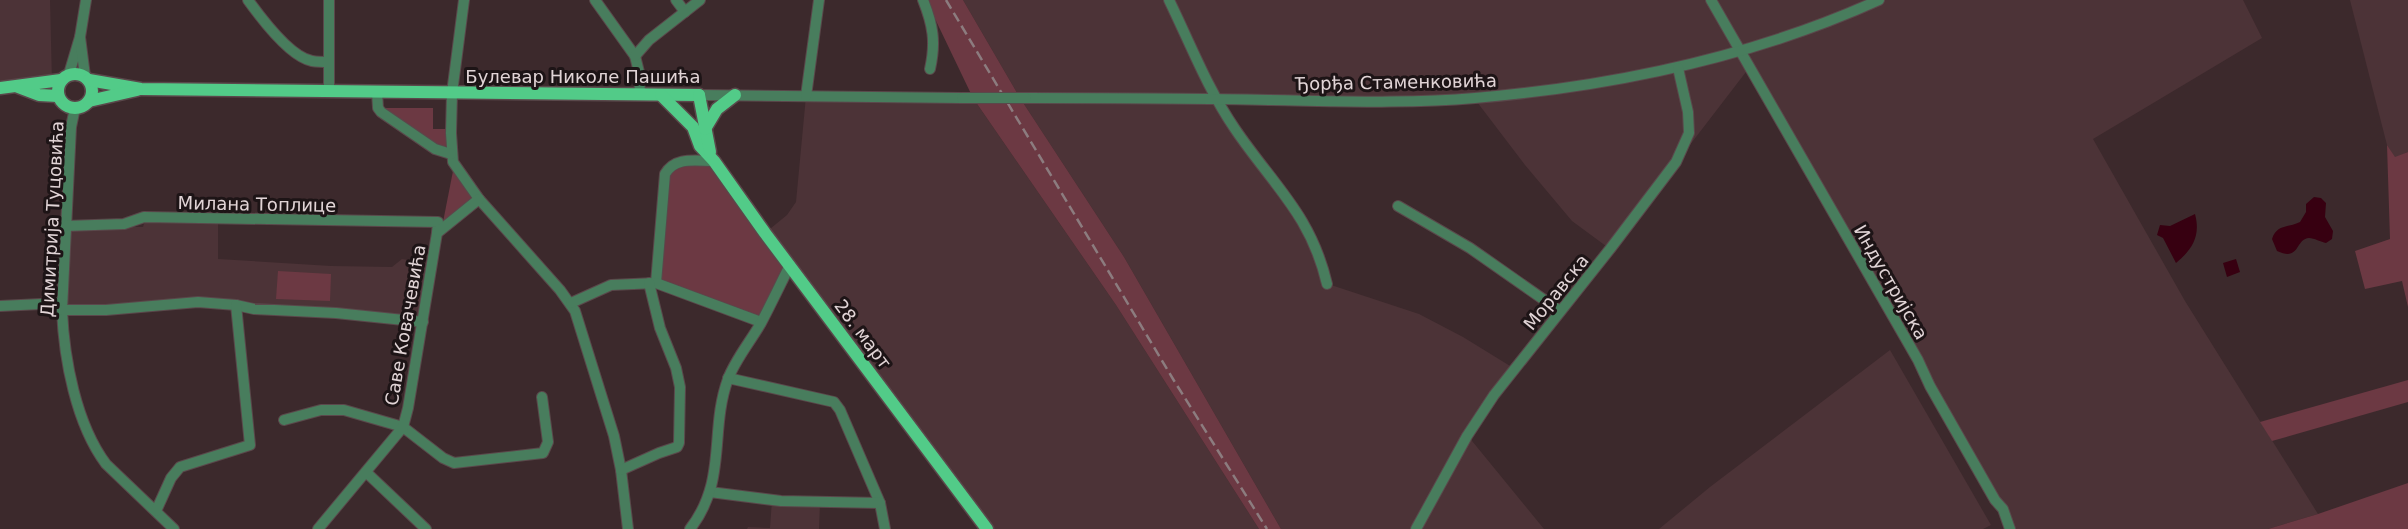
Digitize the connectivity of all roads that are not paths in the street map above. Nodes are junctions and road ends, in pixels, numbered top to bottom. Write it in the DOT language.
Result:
graph roads {
  1 [pos="86,0"];
  2 [pos="248,0"];
  3 [pos="330,0"];
  4 [pos="464,0"];
  5 [pos="595,0"];
  6 [pos="676,0"];
  7 [pos="700,0"];
  8 [pos="819,0"];
  9 [pos="923,0"];
  10 [pos="1169,0"];
  11 [pos="1711,0"];
  12 [pos="1879,0"];
  13 [pos="685,12"];
  14 [pos="80,37"];
  15 [pos="1741,52"];
  16 [pos="635,57"];
  17 [pos="329,62"];
  18 [pos="1678,68"];
  19 [pos="930,69"];
  20 [pos="65,77"];
  21 [pos="87,78"];
  22 [pos="18,87"];
  23 [pos="0,88"];
  24 [pos="141,89"];
  25 [pos="330,92"];
  26 [pos="377,92"];
  27 [pos="452,93"];
  28 [pos="640,95"];
  29 [pos="660,95"];
  30 [pos="699,95"];
  31 [pos="735,95"];
  32 [pos="58,96"];
  33 [pos="806,96"];
  34 [pos="1026,98"];
  35 [pos="1218,99"];
  36 [pos="89,101"];
  37 [pos="75,108"];
  38 [pos="699,128"];
  39 [pos="451,153"];
  40 [pos="713,160"];
  41 [pos="479,199"];
  42 [pos="1398,206"];
  43 [pos="65,226"];
  44 [pos="437,233"];
  45 [pos="790,265"];
  46 [pos="653,283"];
  47 [pos="1328,285"];
  48 [pos="571,303"];
  49 [pos="236,305"];
  50 [pos="0,306"];
  51 [pos="62,306"];
  52 [pos="1560,311"];
  53 [pos="423,322"];
  54 [pos="761,322"];
  55 [pos="729,378"];
  56 [pos="542,397"];
  57 [pos="284,420"];
  58 [pos="403,427"];
  59 [pos="621,470"];
  60 [pos="366,472"];
  61 [pos="710,492"];
  62 [pos="880,503"];
  63 [pos="156,511"];
  64 [pos="174,529"];
  65 [pos="318,529"];
  66 [pos="426,529"];
  67 [pos="628,529"];
  68 [pos="690,529"];
  69 [pos="885,529"];
  70 [pos="987,529"];
  71 [pos="1416,529"];
  72 [pos="2010,529"];
  1 -- 14 [label="street"];
  2 -- 17 [label="street"];
  3 -- 17 [label="street"];
  4 -- 27 [label="street"];
  5 -- 16 [label="street"];
  6 -- 13 [label="street"];
  7 -- 13 [label="street"];
  8 -- 33 [label="street"];
  9 -- 19 [label="street"];
  10 -- 35 [label="street"];
  11 -- 15 [label="street, Индустријска"];
  12 -- 15 [label="street, Ђорђа Стаменковића"];
  13 -- 16 [label="street"];
  14 -- 20 [label="street"];
  14 -- 21 [label="street"];
  15 -- 18 [label="street, Ђорђа Стаменковића"];
  15 -- 72 [label="street, Индустријска"];
  16 -- 28 [label="street"];
  17 -- 25 [label="street"];
  18 -- 35 [label="street, Ђорђа Стаменковића"];
  18 -- 52 [label="street, Моравска"];
  20 -- 21 [label="main road, Булевар Николе Пашића"];
  20 -- 22 [label="main road, Булевар Николе Пашића"];
  20 -- 32 [label="main road"];
  21 -- 24 [label="main road, Булевар Николе Пашића"];
  21 -- 36 [label="main road"];
  22 -- 23 [label="main road, Булевар Николе Пашића"];
  22 -- 32 [label="main road, Булевар Николе Пашића"];
  24 -- 25 [label="main road, Булевар Николе Пашића"];
  24 -- 36 [label="main road, Булевар Николе Пашића"];
  25 -- 26 [label="main road, Булевар Николе Пашића"];
  26 -- 27 [label="main road, Булевар Николе Пашића"];
  26 -- 39 [label="street"];
  27 -- 28 [label="main road, Булевар Николе Пашића"];
  27 -- 39 [label="street"];
  28 -- 29 [label="main road, Булевар Николе Пашића"];
  29 -- 30 [label="main road, Булевар Николе Пашића"];
  29 -- 38 [label="main road"];
  30 -- 31 [label="street, Булевар Николе Пашића"];
  30 -- 38 [label="main road, 28. март"];
  31 -- 33 [label="street, Булевар Николе Пашића"];
  31 -- 38 [label="main road"];
  32 -- 37 [label="main road, Булевар Николе Пашића"];
  33 -- 34 [label="street, Булевар Николе Пашића, bridge"];
  34 -- 35 [label="street, Ђорђа Стаменковића"];
  35 -- 47 [label="street"];
  36 -- 37 [label="main road, Булевар Николе Пашића"];
  37 -- 43 [label="street, Димитрија Туцовића"];
  38 -- 40 [label="main road, 28. март"];
  39 -- 41 [label="street"];
  40 -- 45 [label="main road, 28. март"];
  40 -- 46 [label="street"];
  41 -- 44 [label="street, Саве Ковачевића"];
  41 -- 48 [label="street"];
  42 -- 52 [label="street"];
  43 -- 44 [label="street, Милана Топлице"];
  43 -- 51 [label="street, Димитрија Туцовића"];
  44 -- 53 [label="street, Саве Ковачевића"];
  45 -- 54 [label="street"];
  45 -- 70 [label="main road, 28. март"];
  46 -- 48 [label="street"];
  46 -- 54 [label="street"];
  46 -- 59 [label="street"];
  48 -- 59 [label="street"];
  49 -- 51 [label="street"];
  49 -- 53 [label="street"];
  49 -- 63 [label="street"];
  50 -- 51 [label="street"];
  51 -- 63 [label="street, Димитрија Туцовића"];
  52 -- 71 [label="street, Моравска"];
  53 -- 58 [label="street, Саве Ковачевића"];
  54 -- 55 [label="street"];
  55 -- 61 [label="street"];
  55 -- 62 [label="street"];
  56 -- 58 [label="street"];
  57 -- 58 [label="street"];
  58 -- 60 [label="street, Саве Ковачевића"];
  59 -- 67 [label="street"];
  60 -- 65 [label="street, Саве Ковачевића"];
  60 -- 66 [label="street"];
  61 -- 62 [label="street"];
  61 -- 68 [label="street"];
  62 -- 69 [label="street"];
  63 -- 64 [label="street, Димитрија Туцовића"];
}
